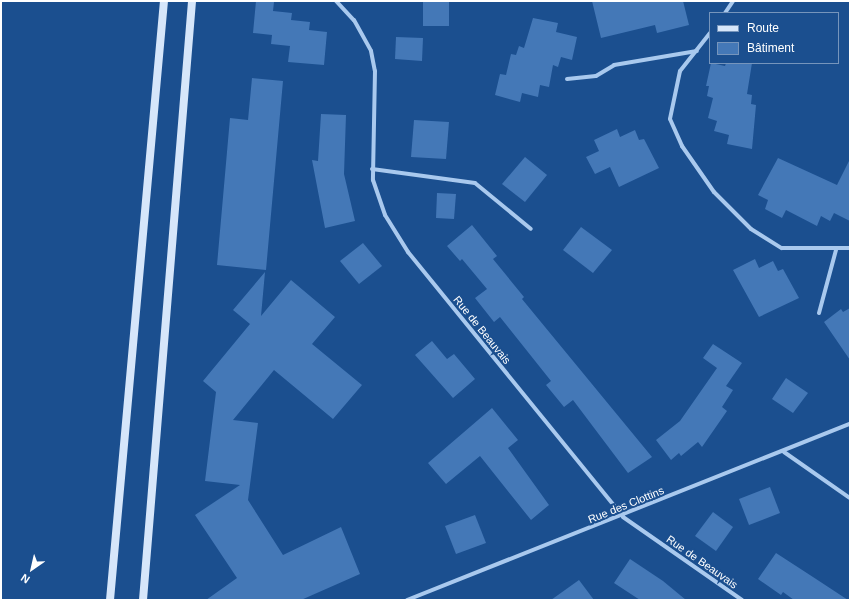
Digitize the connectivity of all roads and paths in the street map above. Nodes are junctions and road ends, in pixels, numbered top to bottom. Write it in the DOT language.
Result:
graph roads {
  1 [pos="164,1"];
  2 [pos="192,1"];
  3 [pos="336,1"];
  4 [pos="733,1"];
  5 [pos="726,12"];
  6 [pos="709,34"];
  7 [pos="697,51"];
  8 [pos="567,79"];
  9 [pos="372,169"];
  10 [pos="531,229"];
  11 [pos="850,248"];
  12 [pos="836,250"];
  13 [pos="819,313"];
  14 [pos="850,424"];
  15 [pos="784,452"];
  16 [pos="850,498"];
  17 [pos="623,517"];
  18 [pos="110,600"];
  19 [pos="143,600"];
  20 [pos="407,600"];
  21 [pos="742,600"];
  1 -- 18 [label="street"];
  2 -- 19 [label="street"];
  3 -- 9 [label="street, Rue de Beauvais"];
  4 -- 5 [label="street"];
  6 -- 7 [label="street"];
  7 -- 8 [label="street"];
  7 -- 12 [label="street"];
  9 -- 10 [label="street"];
  9 -- 17 [label="street, Rue de Beauvais"];
  11 -- 12 [label="street"];
  12 -- 13 [label="street"];
  14 -- 15 [label="street, Rue des Clottins"];
  15 -- 16 [label="street"];
  15 -- 17 [label="street, Rue des Clottins"];
  17 -- 20 [label="street, Rue des Clottins"];
  17 -- 21 [label="street, Rue de Beauvais"];
}
